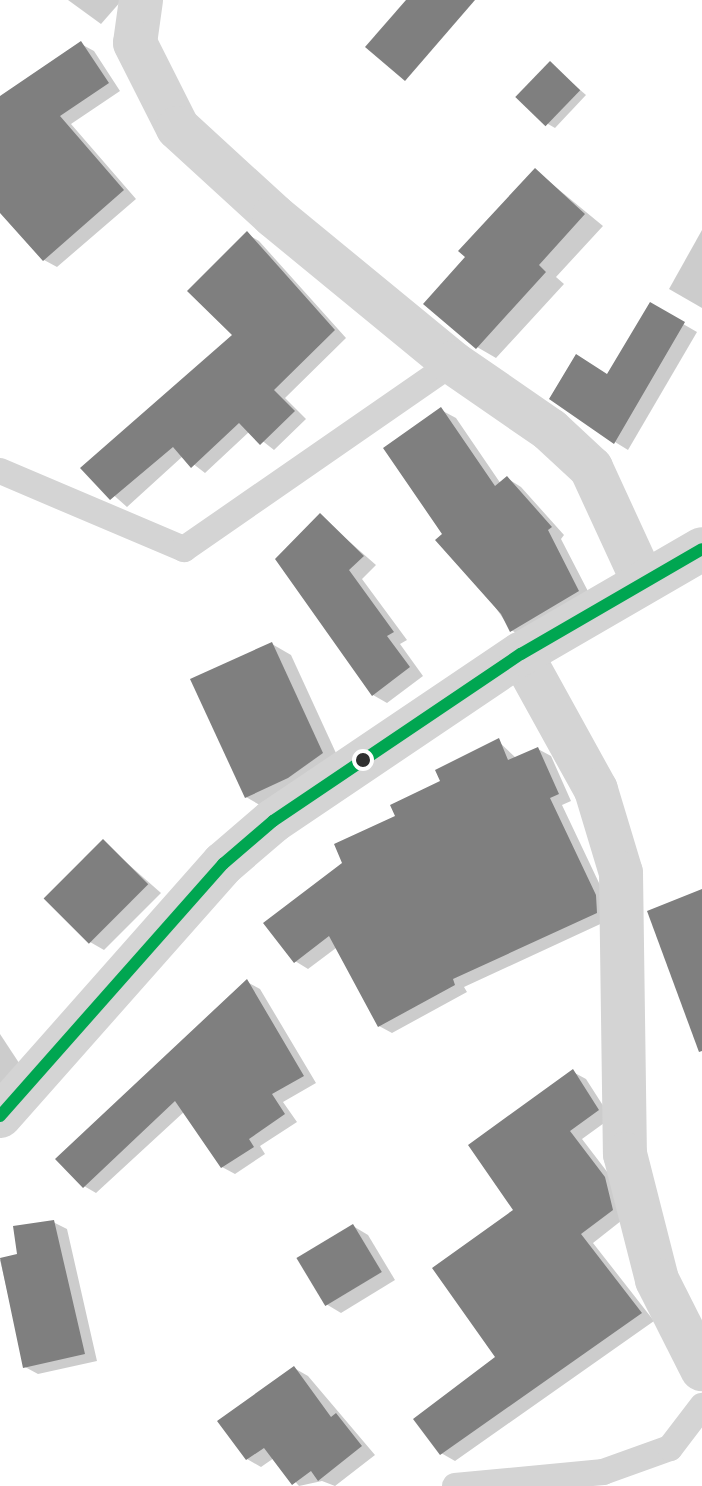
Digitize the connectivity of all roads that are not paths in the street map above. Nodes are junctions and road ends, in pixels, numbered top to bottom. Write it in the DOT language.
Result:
graph roads {
  1 [pos="141,0"];
  2 [pos="453,363"];
  3 [pos="0,471"];
  4 [pos="702,549"];
  5 [pos="643,581"];
  6 [pos="521,654"];
  7 [pos="0,1116"];
  8 [pos="702,1369"];
  9 [pos="702,1406"];
  10 [pos="455,1486"];
  1 -- 2 [label="street"];
  2 -- 3 [label="lane"];
  2 -- 5 [label="street"];
  4 -- 5 [label="street"];
  5 -- 6 [label="street"];
  6 -- 7 [label="street"];
  6 -- 8 [label="street"];
  9 -- 10 [label="lane"];
}
